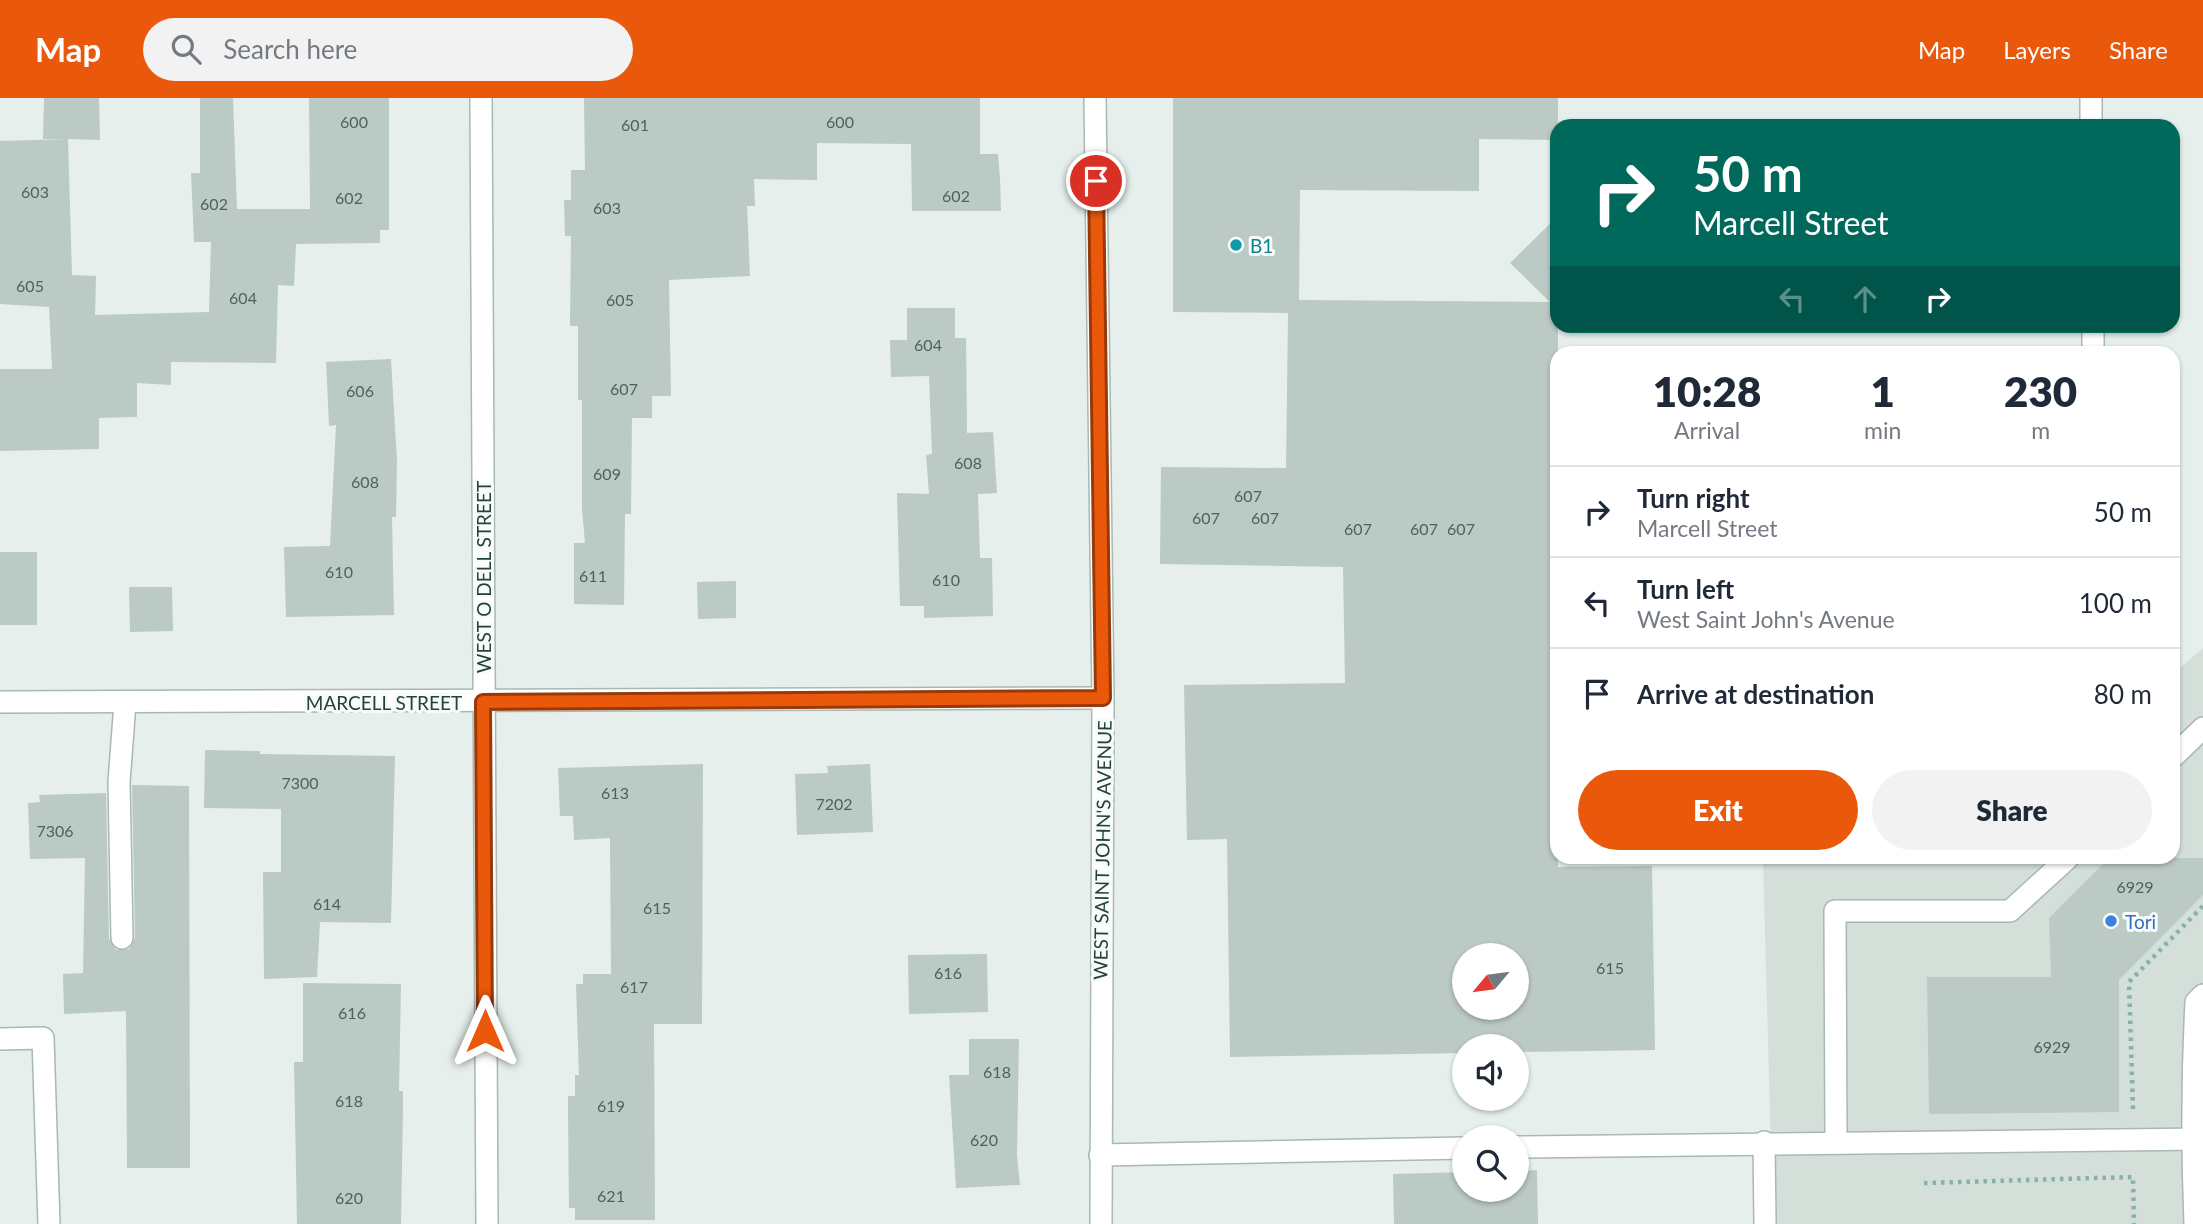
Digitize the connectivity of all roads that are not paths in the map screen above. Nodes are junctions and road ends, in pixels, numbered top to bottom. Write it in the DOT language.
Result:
graph roads {
  1 [pos="481,98"];
  2 [pos="1095,98"];
  3 [pos="2091,98"];
  4 [pos="2091,119"];
  5 [pos="1103,698"];
  6 [pos="0,702"];
  7 [pos="483,702"];
  8 [pos="125,703"];
  9 [pos="2203,728"];
  10 [pos="2180,750"];
  11 [pos="2061,864"];
  12 [pos="122,938"];
  13 [pos="2203,995"];
  14 [pos="0,1039"];
  15 [pos="2198,1139"];
  16 [pos="1764,1142"];
  17 [pos="1836,1142"];
  18 [pos="1529,1147"];
  19 [pos="1452,1148"];
  20 [pos="1100,1155"];
  21 [pos="49,1224"];
  22 [pos="487,1224"];
  23 [pos="1101,1224"];
  24 [pos="1765,1224"];
  25 [pos="2195,1224"];
  1 -- 7 [label="street, WEST O DELL STREET"];
  2 -- 5 [label="street, WEST SAINT JOHN'S AVENUE"];
  3 -- 4 [label="street"];
  5 -- 7 [label="street, MARCELL STREET"];
  5 -- 20 [label="street, WEST SAINT JOHN'S AVENUE"];
  6 -- 8 [label="street, MARCELL STREET"];
  7 -- 8 [label="street, MARCELL STREET"];
  7 -- 22 [label="street, WEST O DELL STREET"];
  8 -- 12 [label="street"];
  9 -- 10 [label="street"];
  11 -- 17 [label="street"];
  13 -- 15 [label="street"];
  14 -- 21 [label="street"];
  15 -- 17 [label="street"];
  15 -- 25 [label="street"];
  16 -- 17 [label="street"];
  16 -- 18 [label="street"];
  16 -- 24 [label="street"];
  19 -- 20 [label="street"];
  20 -- 23 [label="street, WEST SAINT JOHN'S AVENUE"];
}
